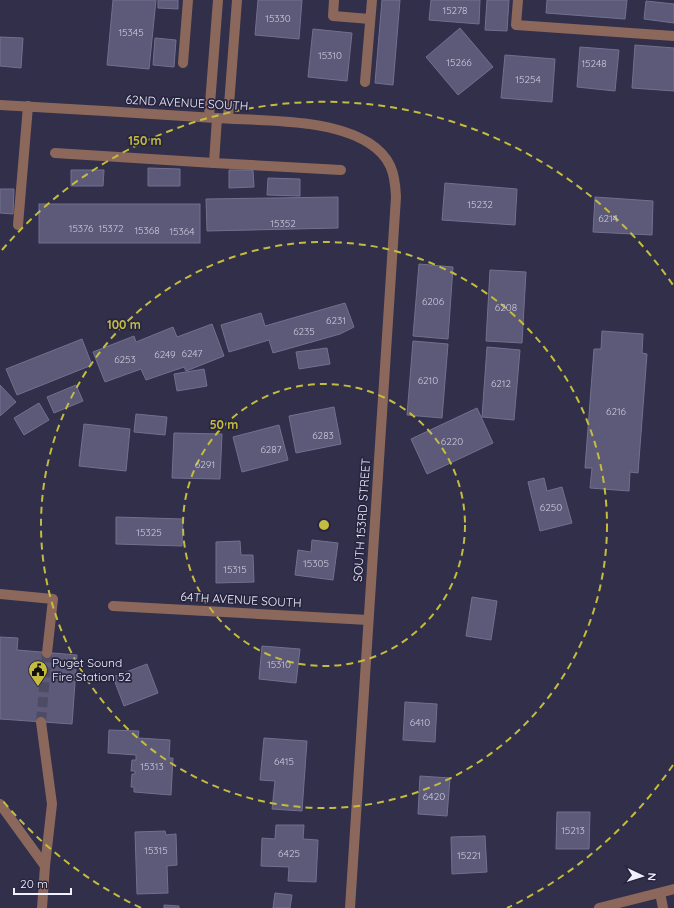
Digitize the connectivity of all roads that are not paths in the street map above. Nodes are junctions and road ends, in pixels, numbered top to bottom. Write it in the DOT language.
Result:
graph roads {
  1 [pos="188,0"];
  2 [pos="218,0"];
  3 [pos="237,0"];
  4 [pos="334,0"];
  5 [pos="372,0"];
  6 [pos="518,0"];
  7 [pos="370,19"];
  8 [pos="674,36"];
  9 [pos="182,63"];
  10 [pos="365,82"];
  11 [pos="0,105"];
  12 [pos="28,106"];
  13 [pos="213,117"];
  14 [pos="228,118"];
  15 [pos="370,143"];
  16 [pos="55,152"];
  17 [pos="214,163"];
  18 [pos="341,170"];
  19 [pos="18,225"];
  20 [pos="0,594"];
  21 [pos="113,606"];
  22 [pos="368,620"];
  23 [pos="47,653"];
  24 [pos="41,722"];
  25 [pos="0,804"];
  26 [pos="45,866"];
  27 [pos="674,890"];
  28 [pos="660,893"];
  29 [pos="42,908"];
  30 [pos="350,908"];
  31 [pos="599,908"];
  32 [pos="663,908"];
  1 -- 9 [label="street"];
  2 -- 13 [label="street"];
  3 -- 14 [label="street"];
  4 -- 7 [label="street"];
  5 -- 7 [label="street"];
  6 -- 8 [label="street"];
  7 -- 10 [label="street"];
  11 -- 12 [label="street, 62ND AVENUE SOUTH"];
  12 -- 13 [label="street, 62ND AVENUE SOUTH"];
  12 -- 19 [label="street"];
  13 -- 14 [label="street, 62ND AVENUE SOUTH"];
  13 -- 17 [label="street"];
  14 -- 15 [label="street, 62ND AVENUE SOUTH"];
  15 -- 22 [label="street, SOUTH 153RD STREET"];
  16 -- 17 [label="street"];
  17 -- 18 [label="street"];
  20 -- 23 [label="street"];
  21 -- 22 [label="street, 64TH AVENUE SOUTH"];
  22 -- 30 [label="street, SOUTH 153RD STREET"];
  24 -- 26 [label="street"];
  25 -- 26 [label="street"];
  26 -- 29 [label="street"];
  27 -- 28 [label="street"];
  28 -- 31 [label="street"];
  28 -- 32 [label="street"];
}
